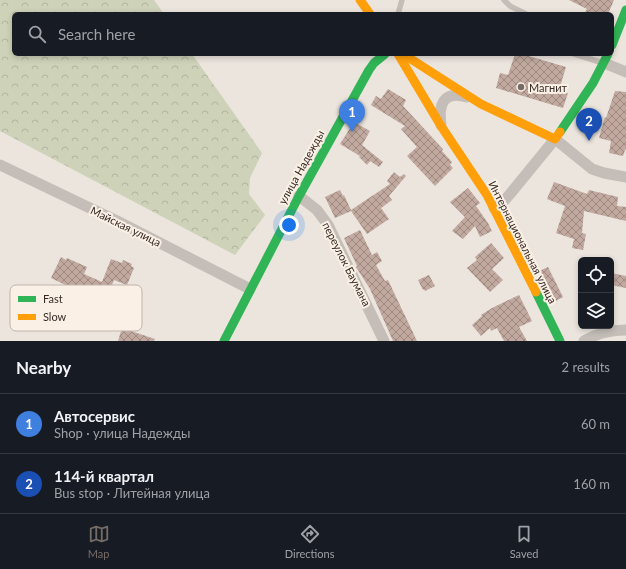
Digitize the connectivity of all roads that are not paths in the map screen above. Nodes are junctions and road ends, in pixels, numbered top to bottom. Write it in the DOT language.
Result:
graph roads {
  1 [pos="360,0"];
  2 [pos="402,0"];
  3 [pos="504,0"];
  4 [pos="626,10"];
  5 [pos="369,12"];
  6 [pos="399,12"];
  7 [pos="522,12"];
  8 [pos="614,40"];
  9 [pos="383,56"];
  10 [pos="399,56"];
  11 [pos="406,56"];
  12 [pos="587,56"];
  13 [pos="606,59"];
  14 [pos="626,72"];
  15 [pos="469,97"];
  16 [pos="441,126"];
  17 [pos="555,139"];
  18 [pos="0,165"];
  19 [pos="626,177"];
  20 [pos="299,196"];
  21 [pos="494,208"];
  22 [pos="250,289"];
  23 [pos="626,330"];
  24 [pos="224,341"];
  25 [pos="384,341"];
  26 [pos="560,341"];
  27 [pos="584,341"];
  1 -- 5 [label="street"];
  2 -- 6 [label="lane"];
  3 -- 7 [label="lane"];
  4 -- 8 [label="street"];
  9 -- 20 [label="street, улица Надежды"];
  10 -- 16 [label="street, Интернациональная улица"];
  11 -- 15 [label="street"];
  12 -- 13 [label="lane"];
  13 -- 14 [label="street"];
  13 -- 17 [label="street"];
  15 -- 16 [label="street"];
  15 -- 17 [label="street"];
  16 -- 21 [label="street, Интернациональная улица"];
  17 -- 19 [label="street"];
  17 -- 21 [label="street"];
  18 -- 22 [label="street, Майская улица"];
  20 -- 22 [label="street, улица Надежды"];
  20 -- 25 [label="street, переулок Баумана"];
  21 -- 26 [label="street, Интернациональная улица"];
  22 -- 24 [label="street, улица Надежды"];
  23 -- 27 [label="street"];
}
